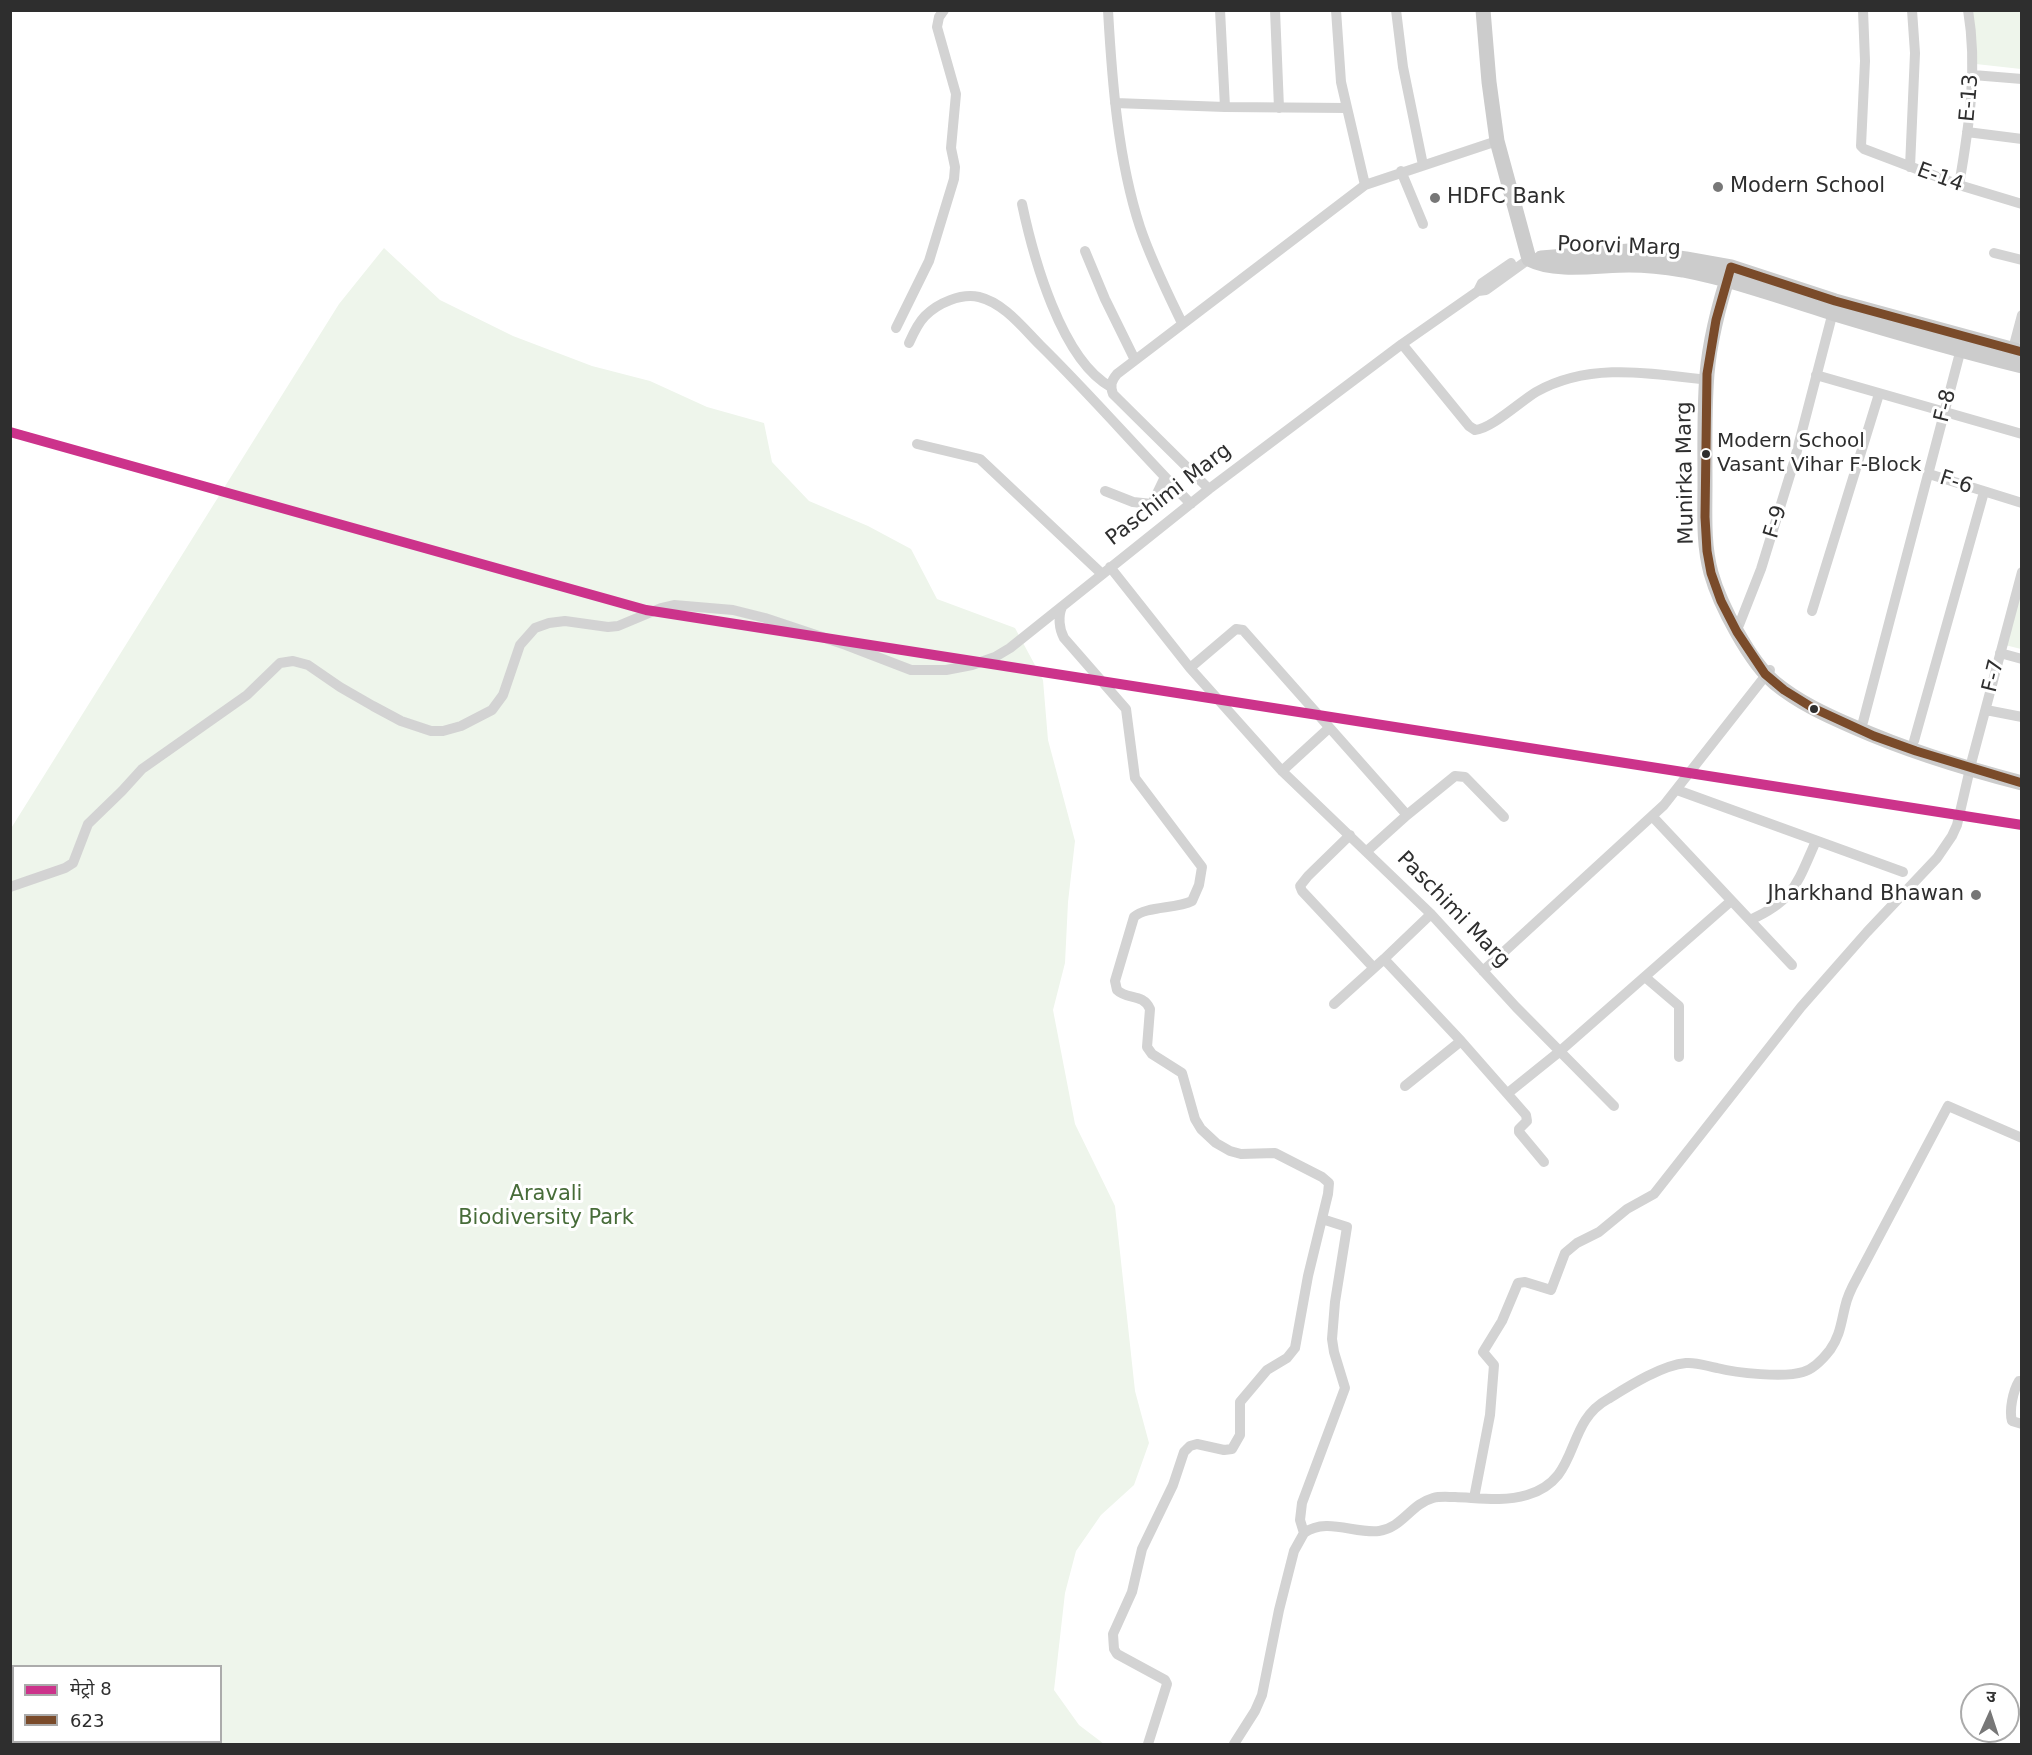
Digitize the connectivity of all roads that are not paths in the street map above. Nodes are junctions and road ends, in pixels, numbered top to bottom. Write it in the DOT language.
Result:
graph roads {
  1 [pos="944,10"];
  2 [pos="1108,10"];
  3 [pos="1220,10"];
  4 [pos="1275,10"];
  5 [pos="1336,10"];
  6 [pos="1396,10"];
  7 [pos="1483,10"];
  8 [pos="1863,10"];
  9 [pos="1912,10"];
  10 [pos="1968,10"];
  11 [pos="1973,75"];
  12 [pos="2022,79"];
  13 [pos="1115,103"];
  14 [pos="1225,107"];
  15 [pos="1279,108"];
  16 [pos="1347,108"];
  17 [pos="1967,132"];
  18 [pos="2022,139"];
  19 [pos="1497,141"];
  20 [pos="1423,165"];
  21 [pos="1910,167"];
  22 [pos="1401,171"];
  23 [pos="1365,185"];
  24 [pos="1959,185"];
  25 [pos="1022,204"];
  26 [pos="2022,204"];
  27 [pos="1423,224"];
  28 [pos="1085,250"];
  29 [pos="1994,253"];
  30 [pos="1528,256"];
  31 [pos="2022,260"];
  32 [pos="1732,274"];
  33 [pos="1834,307"];
  34 [pos="2022,315"];
  35 [pos="1182,323"];
  36 [pos="896,328"];
  37 [pos="909,344"];
  38 [pos="1402,344"];
  39 [pos="1963,344"];
  40 [pos="2017,351"];
  41 [pos="1135,360"];
  42 [pos="2022,366"];
  43 [pos="1816,375"];
  44 [pos="1707,380"];
  45 [pos="1111,387"];
  46 [pos="1879,394"];
  47 [pos="1945,411"];
  48 [pos="2022,434"];
  49 [pos="917,444"];
  50 [pos="1929,474"];
  51 [pos="1165,477"];
  52 [pos="1209,489"];
  53 [pos="1104,491"];
  54 [pos="1984,492"];
  55 [pos="2022,503"];
  56 [pos="1191,504"];
  57 [pos="1106,571"];
  58 [pos="2022,572"];
  59 [pos="1062,607"];
  60 [pos="1812,611"];
  61 [pos="1739,625"];
  62 [pos="2000,653"];
  63 [pos="2022,659"];
  64 [pos="1190,668"];
  65 [pos="1768,672"];
  66 [pos="1986,710"];
  67 [pos="2022,717"];
  68 [pos="1863,722"];
  69 [pos="1329,728"];
  70 [pos="1914,741"];
  71 [pos="1971,765"];
  72 [pos="1282,771"];
  73 [pos="2022,776"];
  74 [pos="2022,783"];
  75 [pos="1677,790"];
  76 [pos="1407,814"];
  77 [pos="1652,816"];
  78 [pos="1504,817"];
  79 [pos="1350,835"];
  80 [pos="1816,841"];
  81 [pos="1366,851"];
  82 [pos="1903,872"];
  83 [pos="10,887"];
  84 [pos="1731,901"];
  85 [pos="1431,915"];
  86 [pos="1750,920"];
  87 [pos="1384,959"];
  88 [pos="1792,965"];
  89 [pos="1374,968"];
  90 [pos="1483,971"];
  91 [pos="1645,977"];
  92 [pos="1334,1004"];
  93 [pos="1461,1041"];
  94 [pos="1559,1052"];
  95 [pos="1680,1057"];
  96 [pos="1406,1086"];
  97 [pos="1508,1093"];
  98 [pos="1614,1106"];
  99 [pos="2022,1138"];
  100 [pos="1544,1162"];
  101 [pos="1322,1218"];
  102 [pos="2022,1381"];
  103 [pos="2022,1424"];
  104 [pos="1474,1498"];
  105 [pos="1304,1533"];
  106 [pos="1148,1744"];
  107 [pos="1234,1744"];
  1 -- 36 [label="street"];
  2 -- 13 [label="street"];
  3 -- 14 [label="street"];
  4 -- 15 [label="street"];
  5 -- 16 [label="street"];
  6 -- 20 [label="street"];
  7 -- 19 [label="street"];
  8 -- 21 [label="street, E-14"];
  9 -- 21 [label="street"];
  10 -- 11 [label="street, E-13"];
  11 -- 12 [label="street"];
  11 -- 17 [label="street, E-13"];
  13 -- 14 [label="street"];
  13 -- 35 [label="street"];
  14 -- 15 [label="street"];
  15 -- 16 [label="street"];
  16 -- 23 [label="street"];
  17 -- 18 [label="street"];
  17 -- 24 [label="street, E-13"];
  19 -- 20 [label="street"];
  19 -- 30 [label="street"];
  20 -- 22 [label="street"];
  21 -- 24 [label="street, E-14"];
  22 -- 23 [label="street"];
  22 -- 27 [label="street"];
  23 -- 35 [label="street"];
  24 -- 26 [label="street, E-14"];
  25 -- 45 [label="street"];
  28 -- 41 [label="street"];
  29 -- 31 [label="street"];
  30 -- 32 [label="street, Poorvi Marg"];
  30 -- 38 [label="street, Paschimi Marg"];
  32 -- 33 [label="street, Poorvi Marg"];
  32 -- 44 [label="street, Munirka Marg"];
  32 -- 61 [label="street, Munirka Marg"];
  33 -- 39 [label="street, Poorvi Marg"];
  33 -- 43 [label="street, F-9"];
  34 -- 40 [label="street"];
  35 -- 41 [label="street"];
  37 -- 51 [label="street"];
  38 -- 44 [label="street"];
  38 -- 52 [label="street, Paschimi Marg"];
  39 -- 40 [label="street, Poorvi Marg"];
  39 -- 42 [label="street, Poorvi Marg"];
  39 -- 47 [label="street, F-8"];
  41 -- 45 [label="street"];
  43 -- 46 [label="street"];
  43 -- 61 [label="street, F-9"];
  44 -- 65 [label="street, Munirka Marg"];
  45 -- 52 [label="street"];
  46 -- 47 [label="street"];
  46 -- 60 [label="street"];
  47 -- 48 [label="street"];
  47 -- 50 [label="street, F-8"];
  49 -- 57 [label="street"];
  50 -- 54 [label="street, F-6"];
  50 -- 68 [label="street, F-8"];
  51 -- 53 [label="street"];
  51 -- 56 [label="street"];
  52 -- 56 [label="street, Paschimi Marg"];
  54 -- 55 [label="street, F-6"];
  54 -- 70 [label="street"];
  56 -- 57 [label="street, Paschimi Marg"];
  57 -- 59 [label="street"];
  57 -- 64 [label="street, Paschimi Marg"];
  58 -- 62 [label="street, F-7"];
  59 -- 83 [label="street"];
  59 -- 101 [label="street"];
  61 -- 65 [label="street, Munirka Marg"];
  62 -- 63 [label="street"];
  62 -- 66 [label="street, F-7"];
  64 -- 69 [label="street"];
  64 -- 72 [label="street, Paschimi Marg"];
  65 -- 68 [label="street, Munirka Marg"];
  65 -- 71 [label="street, Munirka Marg"];
  65 -- 75 [label="street"];
  66 -- 67 [label="street"];
  66 -- 71 [label="street, F-7"];
  68 -- 70 [label="street, Munirka Marg"];
  69 -- 72 [label="street"];
  69 -- 76 [label="street"];
  70 -- 71 [label="street, Munirka Marg"];
  71 -- 73 [label="street, Munirka Marg"];
  71 -- 74 [label="street, Munirka Marg"];
  71 -- 104 [label="street, F-7"];
  72 -- 79 [label="street, Paschimi Marg"];
  75 -- 77 [label="street"];
  75 -- 80 [label="street"];
  76 -- 78 [label="street"];
  76 -- 81 [label="street"];
  77 -- 84 [label="street"];
  77 -- 90 [label="street"];
  79 -- 81 [label="street, Paschimi Marg"];
  79 -- 89 [label="street"];
  80 -- 82 [label="street"];
  80 -- 86 [label="street"];
  81 -- 85 [label="street, Paschimi Marg"];
  84 -- 86 [label="street"];
  84 -- 91 [label="street"];
  85 -- 87 [label="street"];
  85 -- 90 [label="street, Paschimi Marg"];
  86 -- 88 [label="street"];
  87 -- 89 [label="street"];
  87 -- 93 [label="street"];
  89 -- 92 [label="street"];
  90 -- 94 [label="street, Paschimi Marg"];
  91 -- 94 [label="street"];
  91 -- 95 [label="street"];
  93 -- 96 [label="street"];
  93 -- 97 [label="street"];
  94 -- 97 [label="street"];
  94 -- 98 [label="street, Paschimi Marg"];
  97 -- 100 [label="street"];
  99 -- 104 [label="street"];
  101 -- 105 [label="street"];
  101 -- 106 [label="street"];
  102 -- 103 [label="street"];
  104 -- 105 [label="street"];
  105 -- 107 [label="street"];
}
